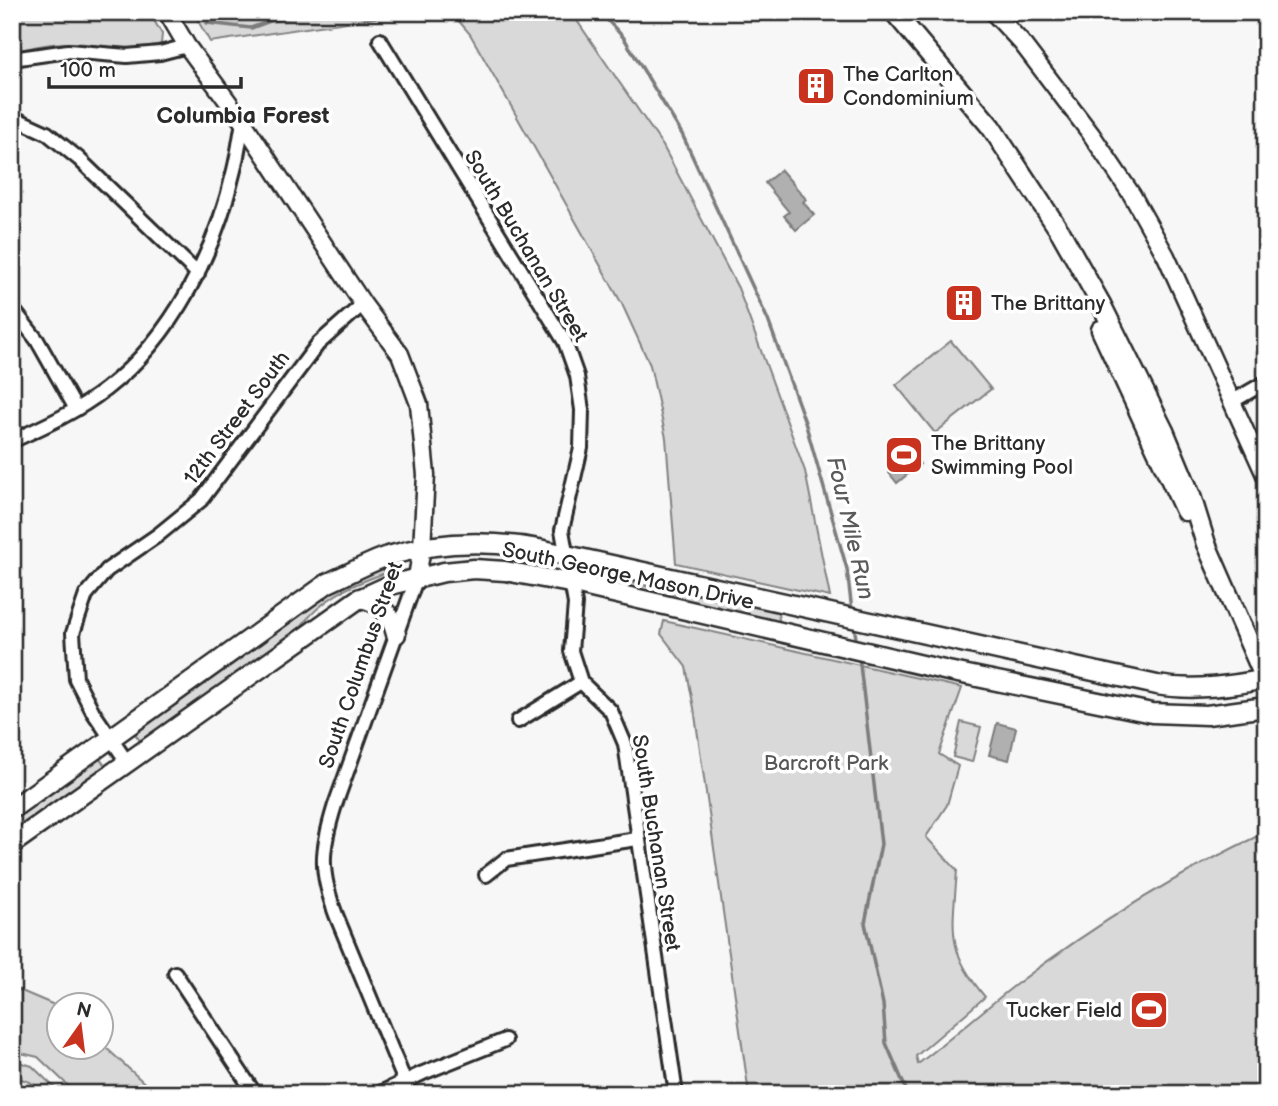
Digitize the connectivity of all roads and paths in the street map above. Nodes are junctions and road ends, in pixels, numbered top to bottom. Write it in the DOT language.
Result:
graph roads {
  1 [pos="167,12"];
  2 [pos="880,12"];
  3 [pos="894,12"];
  4 [pos="993,12"];
  5 [pos="380,40"];
  6 [pos="187,46"];
  7 [pos="12,59"];
  8 [pos="12,117"];
  9 [pos="243,122"];
  10 [pos="198,274"];
  11 [pos="363,304"];
  12 [pos="12,308"];
  13 [pos="1266,382"];
  14 [pos="1233,401"];
  15 [pos="76,410"];
  16 [pos="12,441"];
  17 [pos="1266,477"];
  18 [pos="1206,544"];
  19 [pos="422,548"];
  20 [pos="564,554"];
  21 [pos="417,577"];
  22 [pos="570,583"];
  23 [pos="360,598"];
  24 [pos="396,634"];
  25 [pos="1265,680"];
  26 [pos="581,682"];
  27 [pos="1266,707"];
  28 [pos="518,721"];
  29 [pos="111,738"];
  30 [pos="127,762"];
  31 [pos="12,809"];
  32 [pos="637,839"];
  33 [pos="12,844"];
  34 [pos="486,875"];
  35 [pos="174,973"];
  36 [pos="505,1040"];
  37 [pos="408,1088"];
  38 [pos="255,1094"];
  39 [pos="378,1094"];
  40 [pos="676,1094"];
  1 -- 6 [label="street, South Columbus Street"];
  2 -- 18 [label="main road"];
  3 -- 18 [label="main road"];
  4 -- 14 [label="street"];
  5 -- 20 [label="street, South Buchanan Street"];
  6 -- 7 [label="street"];
  6 -- 9 [label="street, South Columbus Street"];
  8 -- 10 [label="street"];
  9 -- 10 [label="street"];
  9 -- 11 [label="street, South Columbus Street"];
  10 -- 15 [label="street"];
  11 -- 19 [label="street, South Columbus Street"];
  11 -- 29 [label="street, 12th Street South"];
  12 -- 15 [label="street"];
  13 -- 14 [label="street"];
  14 -- 17 [label="street"];
  15 -- 16 [label="street"];
  18 -- 25 [label="main road"];
  19 -- 20 [label="main road, South George Mason Drive"];
  19 -- 21 [label="street, South Columbus Street"];
  19 -- 29 [label="main road, South George Mason Drive"];
  20 -- 22 [label="street, South Buchanan Street"];
  20 -- 25 [label="main road, South George Mason Drive"];
  21 -- 22 [label="main road, South George Mason Drive"];
  21 -- 23 [label="main road, South George Mason Drive"];
  21 -- 24 [label="street, South Columbus Street"];
  22 -- 26 [label="street, South Buchanan Street"];
  22 -- 27 [label="main road, South George Mason Drive"];
  23 -- 24 [label="main road"];
  23 -- 30 [label="main road, South George Mason Drive"];
  24 -- 37 [label="street, South Columbus Street"];
  26 -- 28 [label="street"];
  26 -- 32 [label="street, South Buchanan Street"];
  29 -- 30 [label="street, 12th Street South"];
  29 -- 31 [label="main road, South George Mason Drive"];
  30 -- 33 [label="main road, South George Mason Drive"];
  32 -- 34 [label="street"];
  32 -- 40 [label="street, South Buchanan Street"];
  35 -- 38 [label="street"];
  36 -- 37 [label="street"];
  37 -- 39 [label="street"];
}
